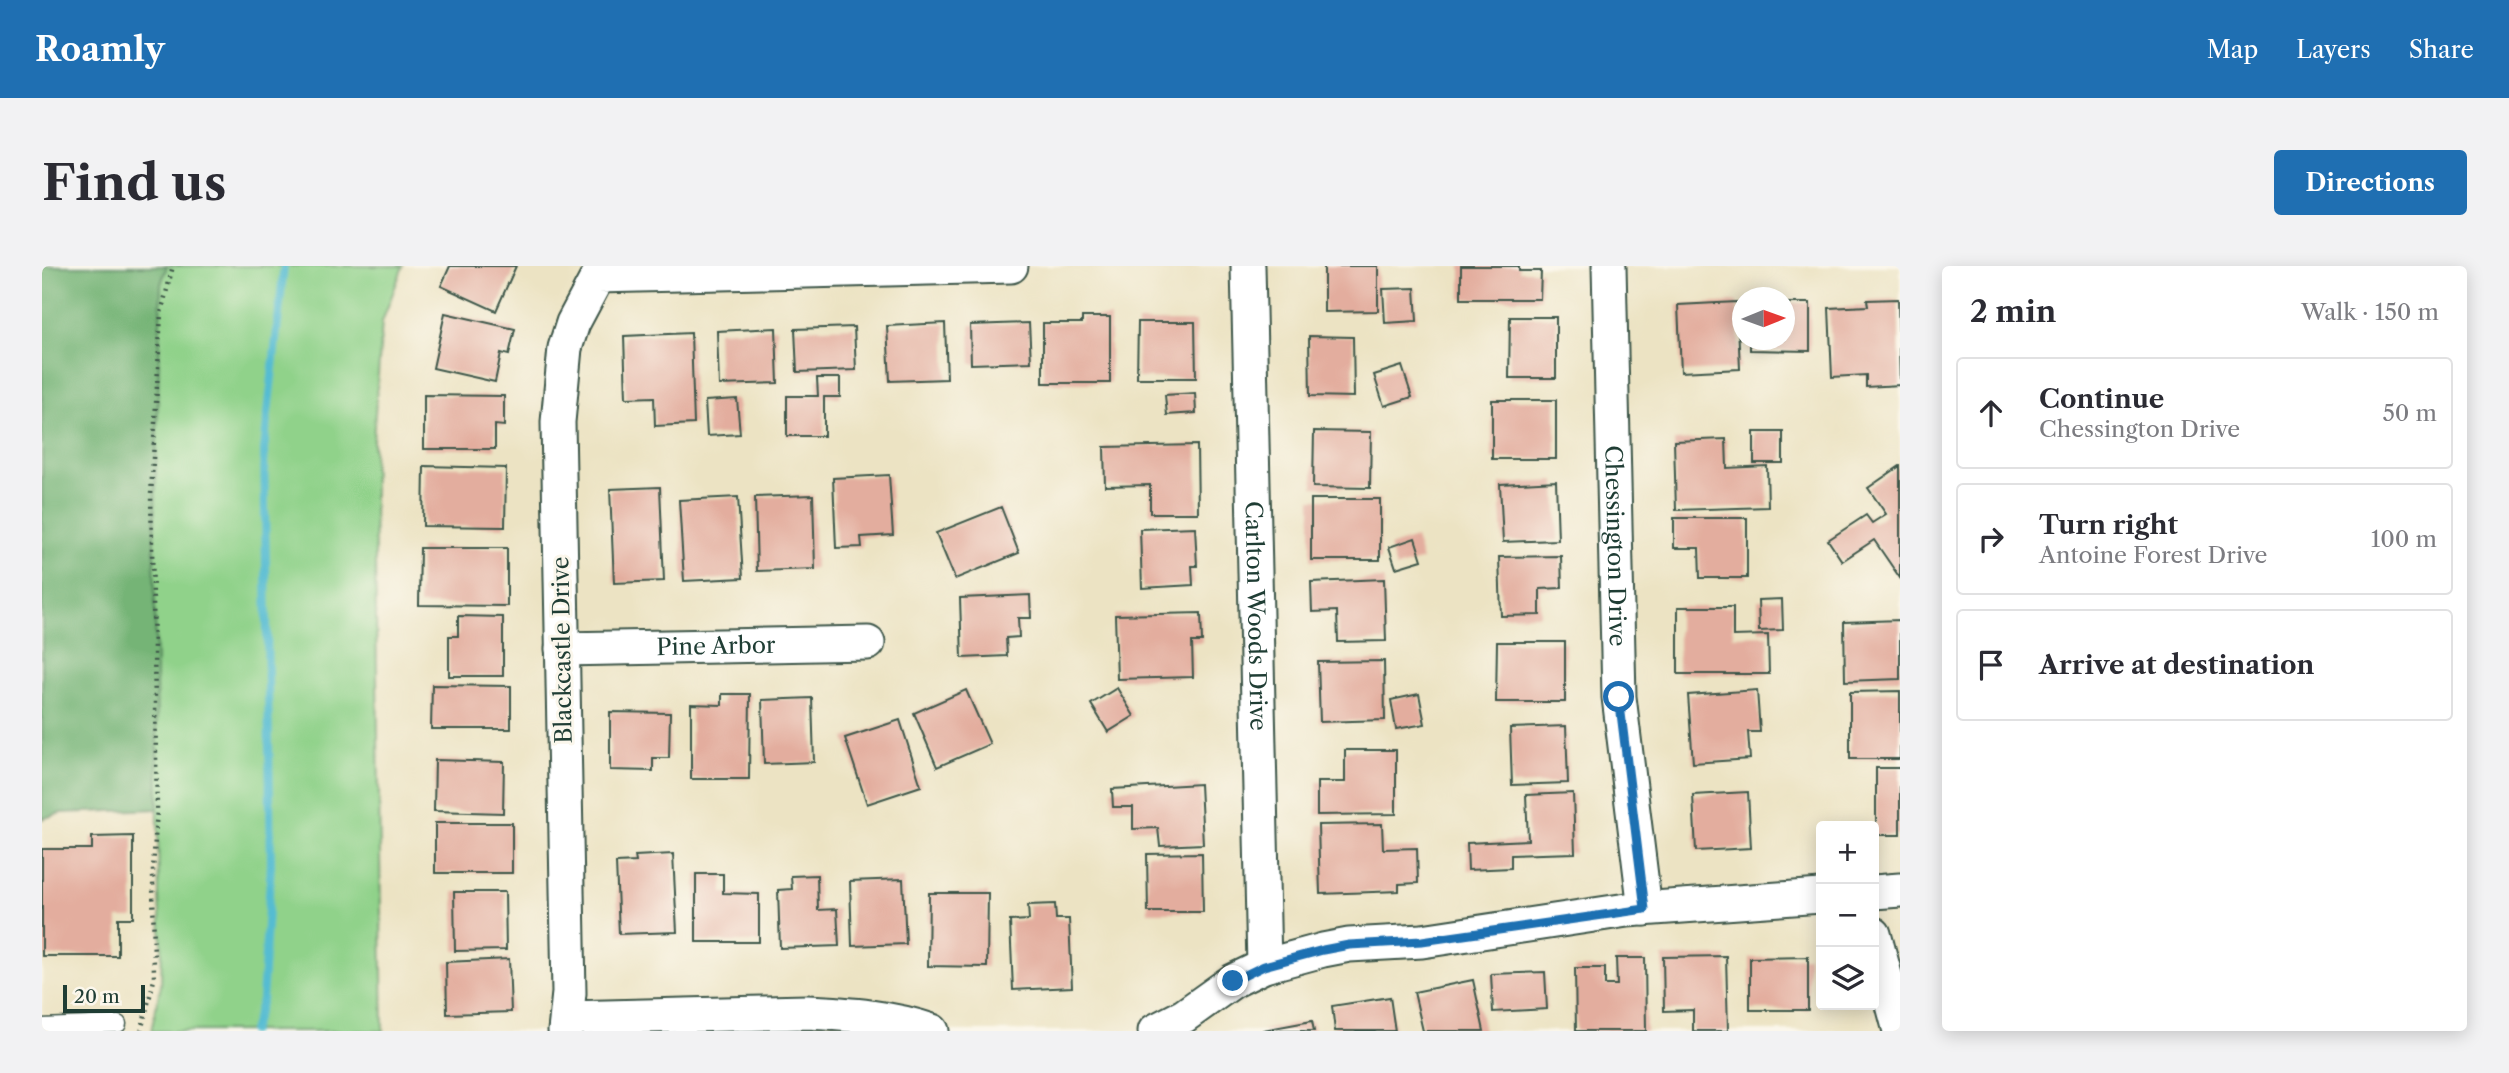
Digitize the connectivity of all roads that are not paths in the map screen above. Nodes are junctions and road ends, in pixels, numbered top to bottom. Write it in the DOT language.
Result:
graph roads {
  1 [pos="1011,266"];
  2 [pos="1248,266"];
  3 [pos="1609,266"];
  4 [pos="868,643"];
  5 [pos="562,649"];
  6 [pos="1900,890"];
  7 [pos="1879,892"];
  8 [pos="1816,896"];
  9 [pos="1645,909"];
  10 [pos="1877,947"];
  11 [pos="1264,966"];
  12 [pos="118,1024"];
  13 [pos="566,1025"];
  14 [pos="42,1027"];
  15 [pos="932,1031"];
  16 [pos="1155,1031"];
  17 [pos="1900,1031"];
  1 -- 5 [label="street, Blackcastle Drive"];
  2 -- 11 [label="street, Carlton Woods Drive"];
  3 -- 9 [label="street, Chessington Drive"];
  4 -- 5 [label="street, Pine Arbor"];
  5 -- 13 [label="street, Blackcastle Drive"];
  6 -- 7 [label="street"];
  8 -- 9 [label="street"];
  9 -- 11 [label="street"];
  10 -- 17 [label="street"];
  11 -- 16 [label="street"];
  12 -- 14 [label="lane"];
  13 -- 15 [label="street"];
}
